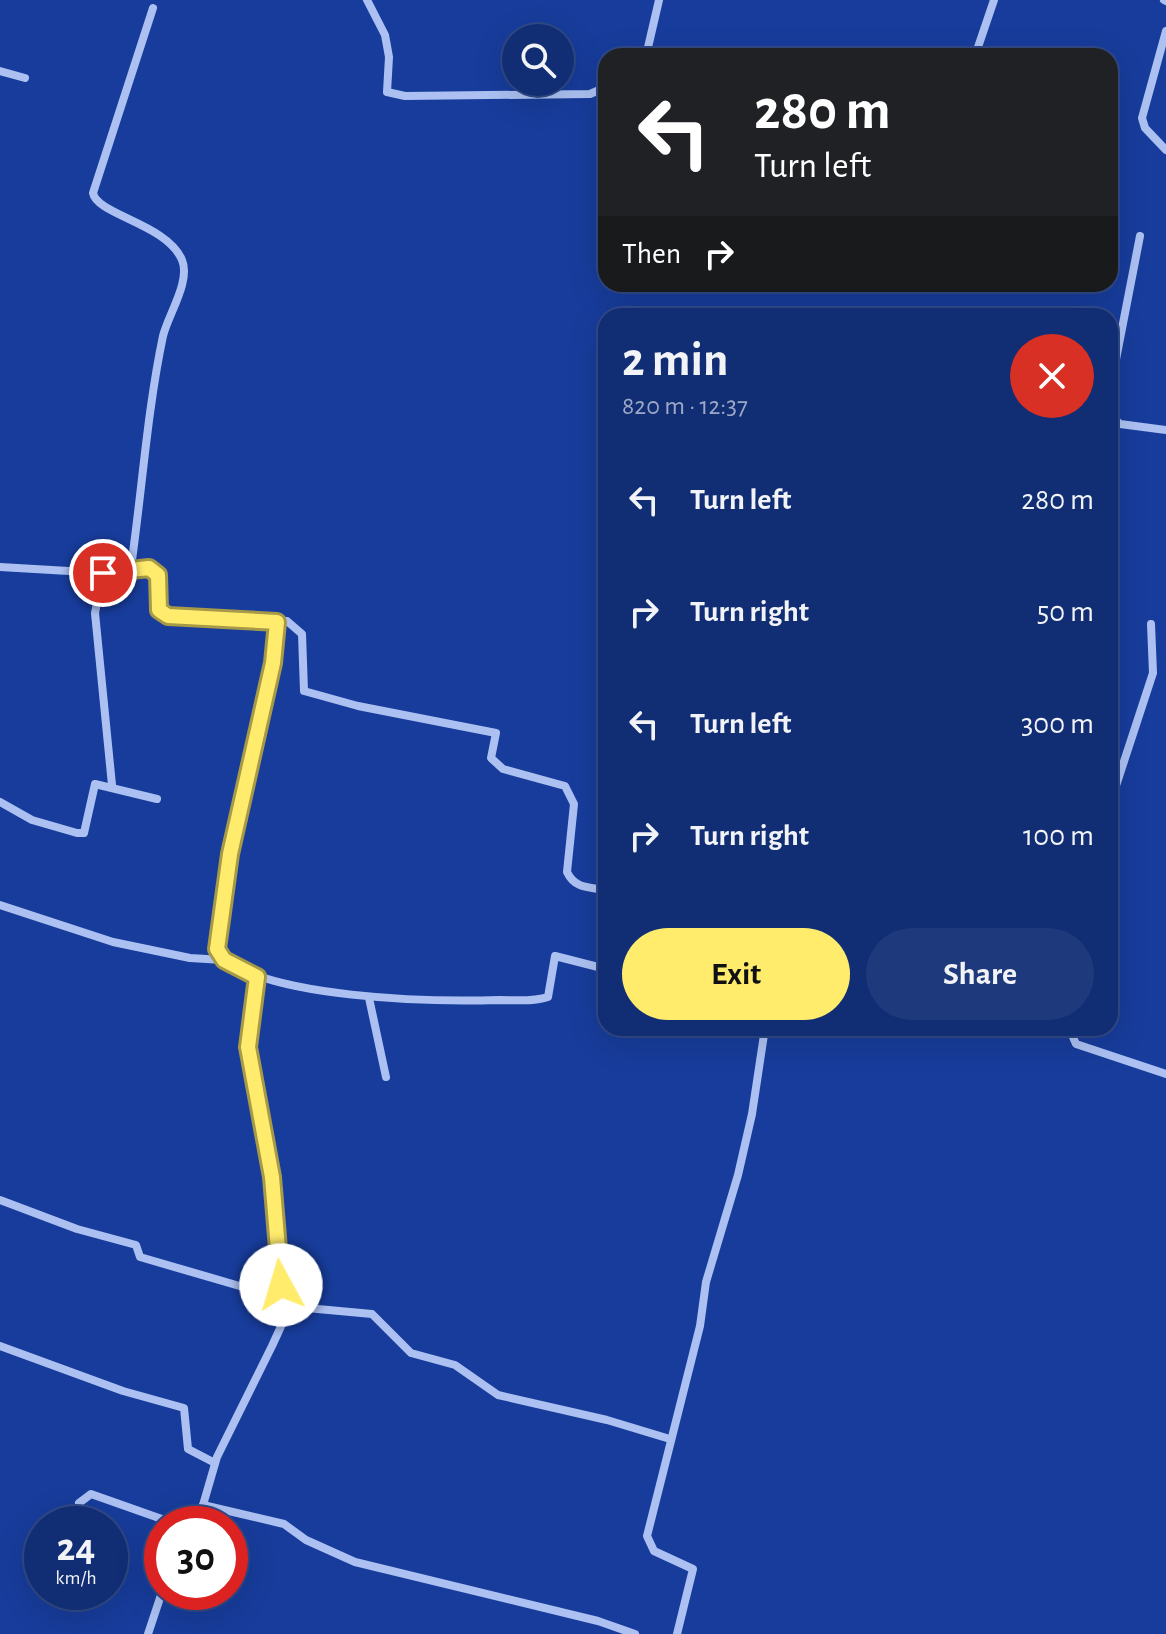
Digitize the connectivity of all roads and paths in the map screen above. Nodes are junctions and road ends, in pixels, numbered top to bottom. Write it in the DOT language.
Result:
graph roads {
  1 [pos="367,0"];
  2 [pos="659,0"];
  3 [pos="994,0"];
  4 [pos="153,8"];
  5 [pos="1166,31"];
  6 [pos="648,48"];
  7 [pos="978,48"];
  8 [pos="0,71"];
  9 [pos="25,78"];
  10 [pos="598,90"];
  11 [pos="1166,150"];
  12 [pos="1140,236"];
  13 [pos="1118,345"];
  14 [pos="1118,422"];
  15 [pos="1166,430"];
  16 [pos="0,567"];
  17 [pos="131,567"];
  18 [pos="103,573"];
  19 [pos="277,622"];
  20 [pos="1151,624"];
  21 [pos="1118,780"];
  22 [pos="112,785"];
  23 [pos="157,799"];
  24 [pos="0,802"];
  25 [pos="598,889"];
  26 [pos="0,905"];
  27 [pos="224,960"];
  28 [pos="598,967"];
  29 [pos="257,977"];
  30 [pos="369,998"];
  31 [pos="764,1036"];
  32 [pos="1072,1036"];
  33 [pos="1166,1074"];
  34 [pos="386,1077"];
  35 [pos="0,1200"];
  36 [pos="285,1306"];
  37 [pos="0,1346"];
  38 [pos="670,1439"];
  39 [pos="215,1463"];
  40 [pos="79,1503"];
  41 [pos="203,1505"];
  42 [pos="144,1513"];
  43 [pos="156,1610"];
  44 [pos="148,1634"];
  45 [pos="635,1634"];
  46 [pos="677,1634"];
  1 -- 10 [label="street"];
  2 -- 6 [label="street"];
  3 -- 7 [label="street"];
  4 -- 17 [label="street"];
  5 -- 11 [label="street"];
  8 -- 9 [label="street"];
  12 -- 13 [label="street"];
  14 -- 15 [label="street"];
  16 -- 18 [label="street"];
  17 -- 18 [label="street"];
  17 -- 19 [label="street"];
  18 -- 22 [label="street"];
  19 -- 25 [label="street"];
  19 -- 27 [label="street"];
  20 -- 21 [label="street"];
  22 -- 23 [label="street"];
  22 -- 24 [label="street"];
  26 -- 27 [label="street"];
  27 -- 29 [label="street"];
  28 -- 30 [label="street"];
  29 -- 30 [label="street"];
  29 -- 36 [label="street"];
  30 -- 34 [label="street"];
  31 -- 38 [label="street"];
  32 -- 33 [label="street"];
  35 -- 36 [label="street"];
  36 -- 38 [label="street"];
  36 -- 39 [label="street"];
  37 -- 39 [label="street"];
  38 -- 46 [label="street"];
  39 -- 41 [label="street"];
  40 -- 42 [label="street"];
  41 -- 45 [label="street"];
  43 -- 44 [label="street"];
}
